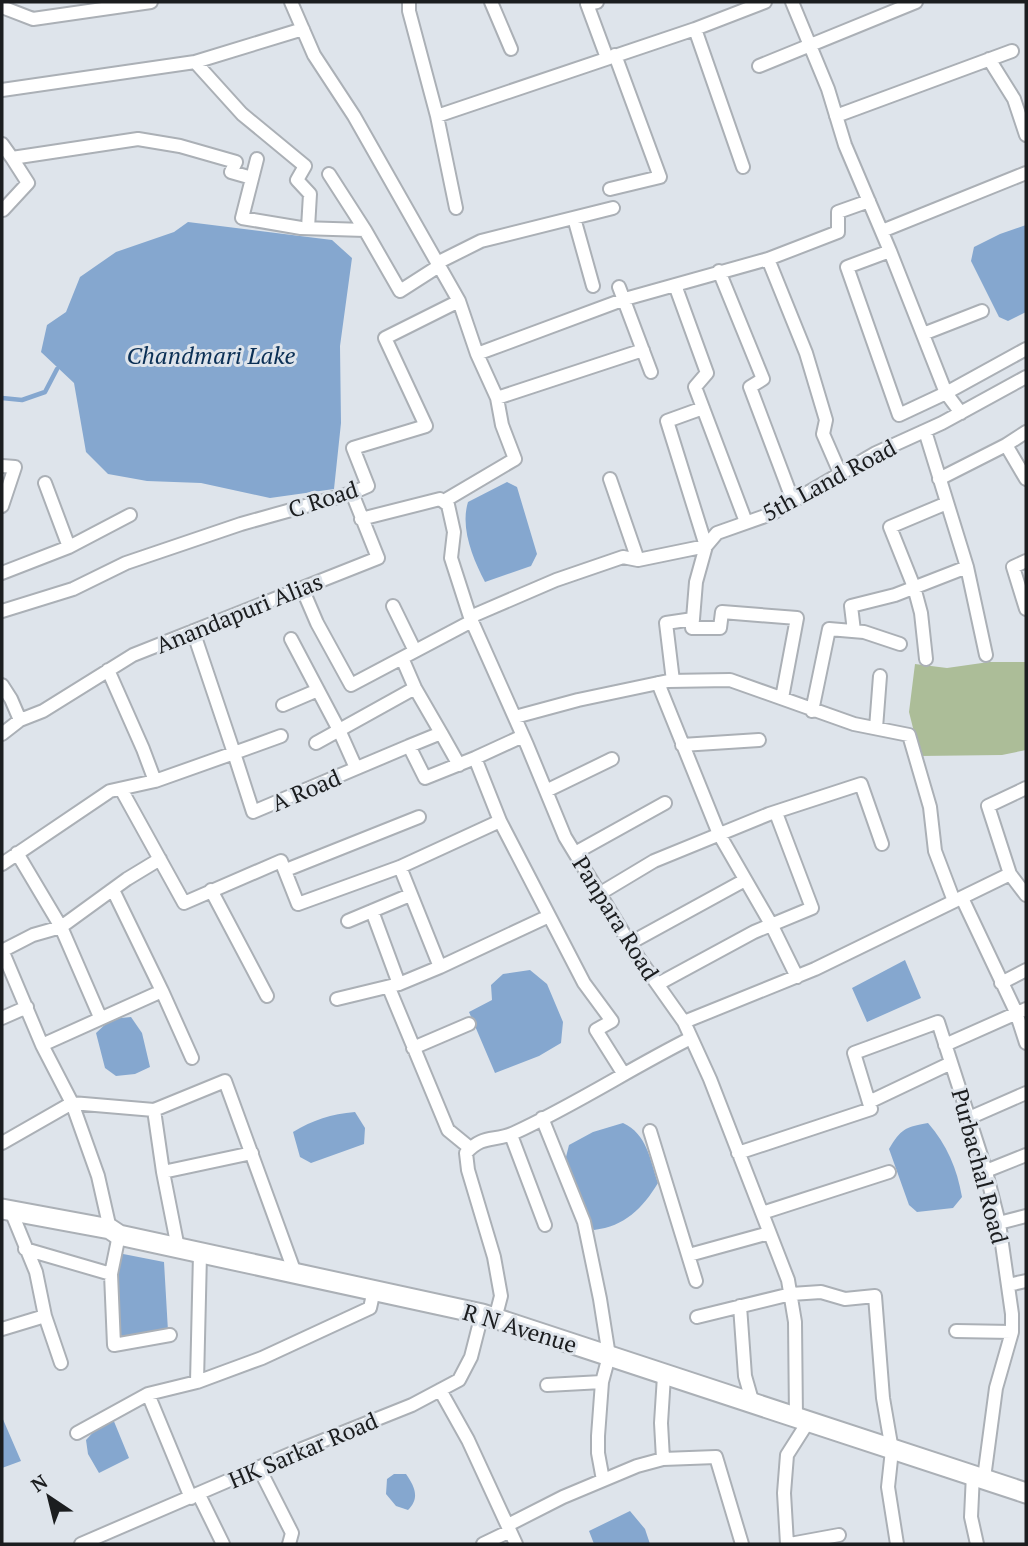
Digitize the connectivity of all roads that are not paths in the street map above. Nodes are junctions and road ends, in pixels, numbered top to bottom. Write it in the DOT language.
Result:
graph roads {
  1 [pos="151,2"];
  2 [pos="291,2"];
  3 [pos="409,2"];
  4 [pos="491,2"];
  5 [pos="765,2"];
  6 [pos="792,2"];
  7 [pos="916,2"];
  8 [pos="590,3"];
  9 [pos="2,7"];
  10 [pos="96,7"];
  11 [pos="303,29"];
  12 [pos="695,29"];
  13 [pos="811,47"];
  14 [pos="511,49"];
  15 [pos="1012,51"];
  16 [pos="611,56"];
  17 [pos="989,59"];
  18 [pos="195,62"];
  19 [pos="759,66"];
  20 [pos="2,90"];
  21 [pos="436,116"];
  22 [pos="836,116"];
  23 [pos="1026,135"];
  24 [pos="2,144"];
  25 [pos="12,158"];
  26 [pos="257,159"];
  27 [pos="743,167"];
  28 [pos="1026,173"];
  29 [pos="329,174"];
  30 [pos="252,178"];
  31 [pos="610,189"];
  32 [pos="869,201"];
  33 [pos="456,208"];
  34 [pos="613,208"];
  35 [pos="3,210"];
  36 [pos="574,218"];
  37 [pos="308,228"];
  38 [pos="365,230"];
  39 [pos="882,231"];
  40 [pos="890,251"];
  41 [pos="768,259"];
  42 [pos="438,265"];
  43 [pos="719,271"];
  44 [pos="675,285"];
  45 [pos="593,286"];
  46 [pos="619,287"];
  47 [pos="625,299"];
  48 [pos="459,301"];
  49 [pos="982,311"];
  50 [pos="923,334"];
  51 [pos="643,349"];
  52 [pos="1026,349"];
  53 [pos="477,354"];
  54 [pos="651,372"];
  55 [pos="1026,377"];
  56 [pos="946,393"];
  57 [pos="497,398"];
  58 [pos="703,408"];
  59 [pos="961,413"];
  60 [pos="925,431"];
  61 [pos="1026,432"];
  62 [pos="1006,445"];
  63 [pos="2,466"];
  64 [pos="840,473"];
  65 [pos="610,479"];
  66 [pos="939,479"];
  67 [pos="1026,479"];
  68 [pos="45,483"];
  69 [pos="352,493"];
  70 [pos="444,501"];
  71 [pos="793,501"];
  72 [pos="947,503"];
  73 [pos="2,506"];
  74 [pos="130,515"];
  75 [pos="361,519"];
  76 [pos="746,522"];
  77 [pos="706,546"];
  78 [pos="69,547"];
  79 [pos="638,560"];
  80 [pos="1026,561"];
  81 [pos="967,567"];
  82 [pos="2,573"];
  83 [pos="914,587"];
  84 [pos="302,588"];
  85 [pos="393,606"];
  86 [pos="1026,609"];
  87 [pos="2,611"];
  88 [pos="471,619"];
  89 [pos="693,619"];
  90 [pos="193,631"];
  91 [pos="854,631"];
  92 [pos="291,639"];
  93 [pos="900,644"];
  94 [pos="415,651"];
  95 [pos="986,655"];
  96 [pos="402,658"];
  97 [pos="926,659"];
  98 [pos="108,670"];
  99 [pos="880,676"];
  100 [pos="673,681"];
  101 [pos="658,684"];
  102 [pos="2,685"];
  103 [pos="415,688"];
  104 [pos="318,690"];
  105 [pos="782,698"];
  106 [pos="283,705"];
  107 [pos="812,711"];
  108 [pos="515,717"];
  109 [pos="20,720"];
  110 [pos="876,728"];
  111 [pos="339,730"];
  112 [pos="440,733"];
  113 [pos="2,734"];
  114 [pos="281,736"];
  115 [pos="523,736"];
  116 [pos="758,740"];
  117 [pos="316,743"];
  118 [pos="682,745"];
  119 [pos="409,746"];
  120 [pos="234,753"];
  121 [pos="475,758"];
  122 [pos="612,758"];
  123 [pos="460,765"];
  124 [pos="356,768"];
  125 [pos="155,781"];
  126 [pos="1026,788"];
  127 [pos="121,789"];
  128 [pos="546,791"];
  129 [pos="665,803"];
  130 [pos="776,813"];
  131 [pos="419,817"];
  132 [pos="500,821"];
  133 [pos="719,834"];
  134 [pos="882,844"];
  135 [pos="18,853"];
  136 [pos="575,853"];
  137 [pos="160,859"];
  138 [pos="2,864"];
  139 [pos="400,867"];
  140 [pos="286,870"];
  141 [pos="1010,874"];
  142 [pos="745,880"];
  143 [pos="113,890"];
  144 [pos="211,890"];
  145 [pos="599,894"];
  146 [pos="410,895"];
  147 [pos="1026,895"];
  148 [pos="958,899"];
  149 [pos="372,911"];
  150 [pos="549,916"];
  151 [pos="348,921"];
  152 [pos="771,924"];
  153 [pos="61,927"];
  154 [pos="630,943"];
  155 [pos="2,951"];
  156 [pos="440,967"];
  157 [pos="1026,970"];
  158 [pos="797,977"];
  159 [pos="1001,983"];
  160 [pos="658,985"];
  161 [pos="394,986"];
  162 [pos="162,990"];
  163 [pos="267,996"];
  164 [pos="337,999"];
  165 [pos="27,1007"];
  166 [pos="1021,1011"];
  167 [pos="100,1017"];
  168 [pos="2,1018"];
  169 [pos="684,1022"];
  170 [pos="469,1024"];
  171 [pos="691,1038"];
  172 [pos="1026,1043"];
  173 [pos="42,1045"];
  174 [pos="946,1045"];
  175 [pos="413,1048"];
  176 [pos="192,1058"];
  177 [pos="951,1063"];
  178 [pos="623,1073"];
  179 [pos="1026,1093"];
  180 [pos="869,1102"];
  181 [pos="72,1103"];
  182 [pos="154,1110"];
  183 [pos="542,1118"];
  184 [pos="969,1118"];
  185 [pos="650,1131"];
  186 [pos="511,1135"];
  187 [pos="2,1143"];
  188 [pos="470,1148"];
  189 [pos="252,1153"];
  190 [pos="738,1153"];
  191 [pos="1026,1155"];
  192 [pos="986,1171"];
  193 [pos="163,1172"];
  194 [pos="889,1172"];
  195 [pos="7,1210"];
  196 [pos="762,1213"];
  197 [pos="1026,1216"];
  198 [pos="999,1223"];
  199 [pos="545,1225"];
  200 [pos="115,1232"];
  201 [pos="769,1233"];
  202 [pos="178,1248"];
  203 [pos="25,1249"];
  204 [pos="200,1254"];
  205 [pos="689,1255"];
  206 [pos="295,1273"];
  207 [pos="111,1274"];
  208 [pos="696,1281"];
  209 [pos="1026,1281"];
  210 [pos="1007,1285"];
  211 [pos="373,1290"];
  212 [pos="791,1294"];
  213 [pos="740,1306"];
  214 [pos="44,1316"];
  215 [pos="489,1316"];
  216 [pos="697,1317"];
  217 [pos="2,1329"];
  218 [pos="956,1331"];
  219 [pos="1012,1332"];
  220 [pos="170,1335"];
  221 [pos="609,1356"];
  222 [pos="61,1363"];
  223 [pos="664,1376"];
  224 [pos="197,1382"];
  225 [pos="602,1382"];
  226 [pos="547,1385"];
  227 [pos="440,1390"];
  228 [pos="148,1394"];
  229 [pos="753,1404"];
  230 [pos="802,1420"];
  231 [pos="78,1433"];
  232 [pos="892,1450"];
  233 [pos="663,1459"];
  234 [pos="259,1468"];
  235 [pos="978,1476"];
  236 [pos="603,1480"];
  237 [pos="1026,1493"];
  238 [pos="195,1497"];
  239 [pos="509,1528"];
  240 [pos="839,1535"];
  241 [pos="81,1544"];
  242 [pos="223,1544"];
  243 [pos="289,1544"];
  244 [pos="483,1544"];
  245 [pos="516,1544"];
  246 [pos="743,1544"];
  247 [pos="789,1544"];
  248 [pos="897,1544"];
  249 [pos="977,1544"];
  1 -- 10 [label="street"];
  2 -- 11 [label="street"];
  3 -- 21 [label="street"];
  4 -- 14 [label="street"];
  5 -- 12 [label="street"];
  6 -- 13 [label="street"];
  7 -- 13 [label="street"];
  8 -- 16 [label="street"];
  9 -- 10 [label="street"];
  11 -- 18 [label="street"];
  11 -- 42 [label="street"];
  12 -- 16 [label="street"];
  12 -- 27 [label="street"];
  13 -- 19 [label="street"];
  13 -- 22 [label="street"];
  15 -- 17 [label="street"];
  16 -- 21 [label="street"];
  16 -- 31 [label="street"];
  17 -- 22 [label="street"];
  17 -- 23 [label="street"];
  18 -- 20 [label="street"];
  18 -- 37 [label="street"];
  21 -- 33 [label="street"];
  22 -- 32 [label="street"];
  24 -- 25 [label="street"];
  25 -- 30 [label="street"];
  25 -- 35 [label="street"];
  26 -- 30 [label="street"];
  28 -- 39 [label="street"];
  29 -- 38 [label="street"];
  30 -- 37 [label="street"];
  32 -- 39 [label="street"];
  32 -- 41 [label="street"];
  34 -- 36 [label="street"];
  36 -- 42 [label="street"];
  36 -- 45 [label="street"];
  37 -- 38 [label="street"];
  38 -- 42 [label="street"];
  39 -- 40 [label="street"];
  40 -- 50 [label="street"];
  40 -- 56 [label="street"];
  41 -- 43 [label="street"];
  41 -- 64 [label="street"];
  42 -- 48 [label="street"];
  43 -- 44 [label="street"];
  43 -- 71 [label="street"];
  44 -- 47 [label="street"];
  44 -- 58 [label="street"];
  46 -- 47 [label="street"];
  47 -- 51 [label="street"];
  47 -- 53 [label="street"];
  48 -- 53 [label="street"];
  48 -- 69 [label="street, C Road"];
  49 -- 50 [label="street"];
  50 -- 56 [label="street"];
  51 -- 54 [label="street"];
  51 -- 57 [label="street"];
  52 -- 56 [label="street"];
  53 -- 57 [label="street"];
  55 -- 59 [label="street, 5th Land Road"];
  56 -- 59 [label="street"];
  57 -- 70 [label="street"];
  58 -- 76 [label="street"];
  58 -- 77 [label="street"];
  59 -- 60 [label="street, 5th Land Road"];
  60 -- 64 [label="street, 5th Land Road"];
  60 -- 66 [label="street"];
  61 -- 62 [label="street"];
  62 -- 66 [label="street"];
  62 -- 67 [label="street"];
  63 -- 73 [label="street"];
  64 -- 71 [label="street, 5th Land Road"];
  65 -- 79 [label="street"];
  66 -- 72 [label="street"];
  68 -- 78 [label="street"];
  69 -- 75 [label="street, Anandapuri Alias"];
  69 -- 87 [label="street, C Road"];
  70 -- 75 [label="street"];
  70 -- 88 [label="street, Panpara Road"];
  71 -- 76 [label="street, 5th Land Road"];
  72 -- 81 [label="street"];
  72 -- 83 [label="street"];
  74 -- 78 [label="street"];
  75 -- 84 [label="street, Anandapuri Alias"];
  76 -- 77 [label="street, 5th Land Road"];
  77 -- 79 [label="street, 5th Land Road"];
  77 -- 89 [label="street"];
  78 -- 82 [label="street"];
  79 -- 88 [label="street, 5th Land Road"];
  80 -- 86 [label="street"];
  81 -- 83 [label="street"];
  81 -- 95 [label="street"];
  83 -- 91 [label="street"];
  83 -- 97 [label="street"];
  84 -- 90 [label="street, Anandapuri Alias"];
  84 -- 96 [label="street, 5th Land Road"];
  85 -- 94 [label="street"];
  88 -- 94 [label="street, 5th Land Road"];
  88 -- 108 [label="street, Panpara Road"];
  89 -- 100 [label="street"];
  89 -- 105 [label="street"];
  90 -- 98 [label="street, Anandapuri Alias"];
  90 -- 120 [label="street"];
  91 -- 93 [label="street"];
  91 -- 107 [label="street"];
  92 -- 104 [label="street"];
  94 -- 96 [label="street, 5th Land Road"];
  96 -- 103 [label="street"];
  98 -- 109 [label="street, Anandapuri Alias"];
  98 -- 125 [label="street"];
  99 -- 110 [label="street"];
  100 -- 101 [label="street"];
  100 -- 105 [label="street"];
  101 -- 108 [label="street"];
  101 -- 118 [label="street"];
  102 -- 109 [label="street"];
  103 -- 111 [label="street"];
  103 -- 112 [label="street"];
  104 -- 106 [label="street"];
  104 -- 111 [label="street"];
  105 -- 107 [label="street"];
  107 -- 110 [label="street"];
  108 -- 115 [label="street, Panpara Road"];
  109 -- 113 [label="street, Anandapuri Alias"];
  110 -- 148 [label="street"];
  111 -- 117 [label="street"];
  111 -- 124 [label="street"];
  112 -- 119 [label="street, A Road"];
  112 -- 123 [label="street"];
  114 -- 120 [label="street"];
  115 -- 121 [label="street"];
  115 -- 128 [label="street, Panpara Road"];
  116 -- 118 [label="street"];
  118 -- 133 [label="street"];
  119 -- 123 [label="street"];
  119 -- 124 [label="street, A Road"];
  120 -- 124 [label="street, A Road"];
  120 -- 125 [label="street"];
  121 -- 123 [label="street"];
  121 -- 132 [label="street"];
  122 -- 128 [label="street"];
  125 -- 127 [label="street"];
  126 -- 141 [label="street"];
  127 -- 135 [label="street"];
  127 -- 137 [label="street"];
  128 -- 136 [label="street, Panpara Road"];
  129 -- 136 [label="street"];
  130 -- 133 [label="street"];
  130 -- 134 [label="street"];
  130 -- 152 [label="street"];
  131 -- 140 [label="street"];
  132 -- 139 [label="street"];
  132 -- 150 [label="street"];
  133 -- 142 [label="street"];
  133 -- 145 [label="street"];
  135 -- 138 [label="street"];
  135 -- 153 [label="street"];
  136 -- 145 [label="street, Panpara Road"];
  137 -- 143 [label="street"];
  137 -- 144 [label="street"];
  139 -- 140 [label="street"];
  139 -- 146 [label="street"];
  140 -- 144 [label="street"];
  141 -- 147 [label="street"];
  141 -- 148 [label="street"];
  142 -- 152 [label="street"];
  142 -- 154 [label="street"];
  143 -- 153 [label="street"];
  143 -- 162 [label="street"];
  144 -- 163 [label="street"];
  145 -- 154 [label="street, Panpara Road"];
  146 -- 149 [label="street"];
  146 -- 156 [label="street"];
  148 -- 158 [label="street"];
  148 -- 159 [label="street"];
  149 -- 151 [label="street"];
  149 -- 161 [label="street"];
  150 -- 156 [label="street"];
  150 -- 178 [label="street"];
  152 -- 158 [label="street"];
  152 -- 160 [label="street"];
  153 -- 155 [label="street"];
  153 -- 167 [label="street"];
  154 -- 160 [label="street, Panpara Road"];
  155 -- 165 [label="street"];
  156 -- 161 [label="street"];
  157 -- 159 [label="street"];
  158 -- 169 [label="street"];
  159 -- 166 [label="street"];
  160 -- 169 [label="street, Panpara Road"];
  161 -- 164 [label="street"];
  161 -- 175 [label="street"];
  162 -- 167 [label="street"];
  162 -- 176 [label="street"];
  165 -- 168 [label="street"];
  165 -- 173 [label="street"];
  166 -- 172 [label="street"];
  166 -- 174 [label="street"];
  167 -- 173 [label="street"];
  169 -- 171 [label="street, Panpara Road"];
  170 -- 175 [label="street"];
  171 -- 178 [label="street"];
  171 -- 190 [label="street, Panpara Road"];
  173 -- 181 [label="street"];
  174 -- 177 [label="street, Purbachal Road"];
  174 -- 180 [label="street, Purbachal Road"];
  175 -- 188 [label="street"];
  177 -- 180 [label="street"];
  177 -- 184 [label="street, Purbachal Road"];
  178 -- 183 [label="street"];
  179 -- 184 [label="street"];
  180 -- 190 [label="street"];
  181 -- 182 [label="street"];
  181 -- 187 [label="street"];
  181 -- 200 [label="street"];
  182 -- 189 [label="street"];
  182 -- 193 [label="street"];
  183 -- 186 [label="street"];
  183 -- 221 [label="street"];
  184 -- 192 [label="street, Purbachal Road"];
  185 -- 205 [label="street"];
  186 -- 188 [label="street"];
  186 -- 199 [label="street"];
  188 -- 215 [label="street, HK Sarkar Road"];
  189 -- 193 [label="street"];
  189 -- 206 [label="street"];
  190 -- 196 [label="street, Panpara Road"];
  191 -- 192 [label="street"];
  192 -- 198 [label="street, Purbachal Road"];
  193 -- 202 [label="street"];
  194 -- 196 [label="street"];
  195 -- 200 [label="main road, R N Avenue"];
  195 -- 203 [label="street"];
  196 -- 201 [label="street, Panpara Road"];
  197 -- 198 [label="street"];
  198 -- 210 [label="street, Purbachal Road"];
  200 -- 202 [label="main road, R N Avenue"];
  200 -- 207 [label="street"];
  201 -- 205 [label="street"];
  201 -- 212 [label="street, Panpara Road"];
  202 -- 204 [label="main road, R N Avenue"];
  203 -- 207 [label="street"];
  203 -- 214 [label="street"];
  204 -- 206 [label="main road, R N Avenue"];
  204 -- 224 [label="street"];
  205 -- 208 [label="street"];
  206 -- 211 [label="main road, R N Avenue"];
  207 -- 220 [label="street"];
  209 -- 210 [label="street"];
  210 -- 219 [label="street, Purbachal Road"];
  211 -- 215 [label="main road, R N Avenue"];
  211 -- 224 [label="street"];
  212 -- 213 [label="street"];
  212 -- 230 [label="street, Panpara Road"];
  212 -- 232 [label="street"];
  213 -- 216 [label="street"];
  213 -- 229 [label="street"];
  214 -- 217 [label="street"];
  214 -- 222 [label="street"];
  215 -- 221 [label="main road, R N Avenue"];
  215 -- 227 [label="street, HK Sarkar Road"];
  218 -- 219 [label="street"];
  219 -- 235 [label="street, Purbachal Road"];
  221 -- 223 [label="main road, R N Avenue"];
  221 -- 225 [label="street"];
  223 -- 229 [label="main road, R N Avenue"];
  223 -- 233 [label="street"];
  224 -- 228 [label="street"];
  225 -- 226 [label="street"];
  225 -- 236 [label="street"];
  227 -- 234 [label="street, HK Sarkar Road"];
  227 -- 239 [label="street"];
  228 -- 231 [label="street"];
  228 -- 238 [label="street"];
  229 -- 230 [label="main road, R N Avenue"];
  230 -- 232 [label="main road, R N Avenue"];
  230 -- 247 [label="street"];
  232 -- 235 [label="main road, R N Avenue"];
  232 -- 248 [label="street"];
  233 -- 236 [label="street"];
  233 -- 246 [label="street"];
  234 -- 238 [label="street, HK Sarkar Road"];
  234 -- 243 [label="street"];
  235 -- 237 [label="main road, R N Avenue"];
  235 -- 249 [label="street, Purbachal Road"];
  236 -- 239 [label="street"];
  238 -- 241 [label="street, HK Sarkar Road"];
  238 -- 242 [label="street"];
  239 -- 244 [label="street"];
  239 -- 245 [label="street"];
  240 -- 247 [label="street"];
}
